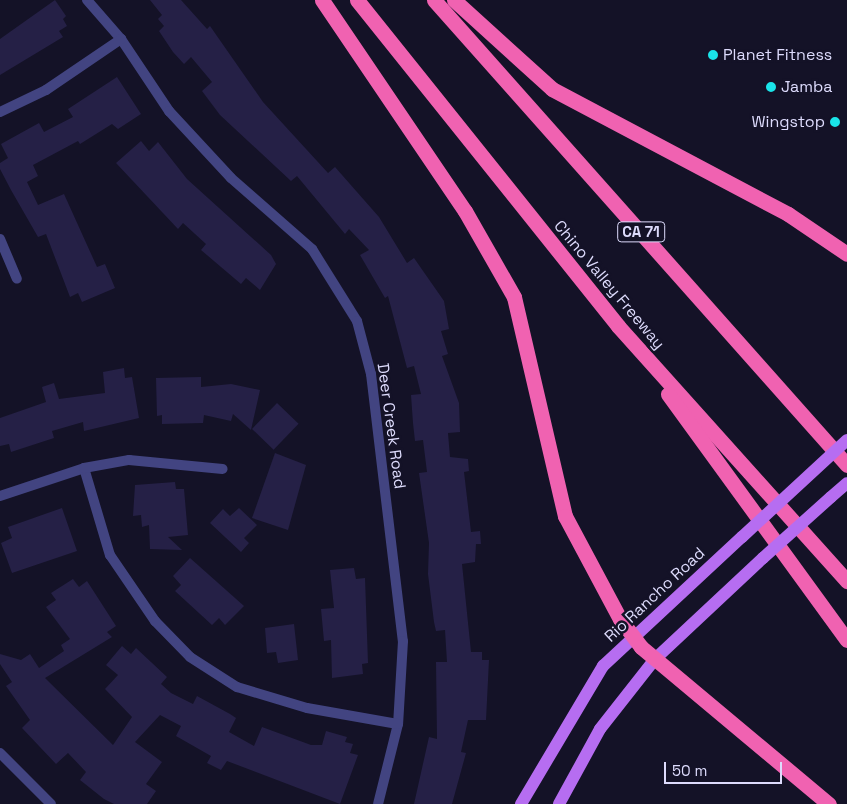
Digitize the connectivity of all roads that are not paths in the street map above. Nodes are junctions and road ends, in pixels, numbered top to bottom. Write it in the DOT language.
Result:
graph roads {
  1 [pos="87,0"];
  2 [pos="322,0"];
  3 [pos="357,0"];
  4 [pos="434,0"];
  5 [pos="454,0"];
  6 [pos="121,38"];
  7 [pos="0,112"];
  8 [pos="0,239"];
  9 [pos="847,254"];
  10 [pos="17,279"];
  11 [pos="618,326"];
  12 [pos="847,440"];
  13 [pos="847,465"];
  14 [pos="84,468"];
  15 [pos="223,469"];
  16 [pos="847,483"];
  17 [pos="0,496"];
  18 [pos="847,581"];
  19 [pos="632,636"];
  20 [pos="847,640"];
  21 [pos="655,659"];
  22 [pos="398,724"];
  23 [pos="0,753"];
  24 [pos="51,804"];
  25 [pos="378,804"];
  26 [pos="521,804"];
  27 [pos="559,804"];
  28 [pos="829,804"];
  1 -- 6 [label="street, Deer Creek Road"];
  2 -- 19 [label="highway"];
  3 -- 11 [label="highway, Chino Valley Freeway"];
  4 -- 13 [label="highway, CA 71"];
  5 -- 9 [label="highway"];
  6 -- 7 [label="street"];
  6 -- 22 [label="street, Deer Creek Road"];
  8 -- 10 [label="street"];
  11 -- 18 [label="highway, Chino Valley Freeway"];
  11 -- 20 [label="highway"];
  12 -- 19 [label="main road, Rio Rancho Road, bridge"];
  14 -- 15 [label="street"];
  14 -- 17 [label="street"];
  14 -- 22 [label="street"];
  16 -- 21 [label="main road, bridge"];
  19 -- 21 [label="highway"];
  19 -- 26 [label="main road, Rio Rancho Road"];
  21 -- 27 [label="main road"];
  21 -- 28 [label="highway"];
  22 -- 25 [label="street, Deer Creek Road"];
  23 -- 24 [label="street"];
}
